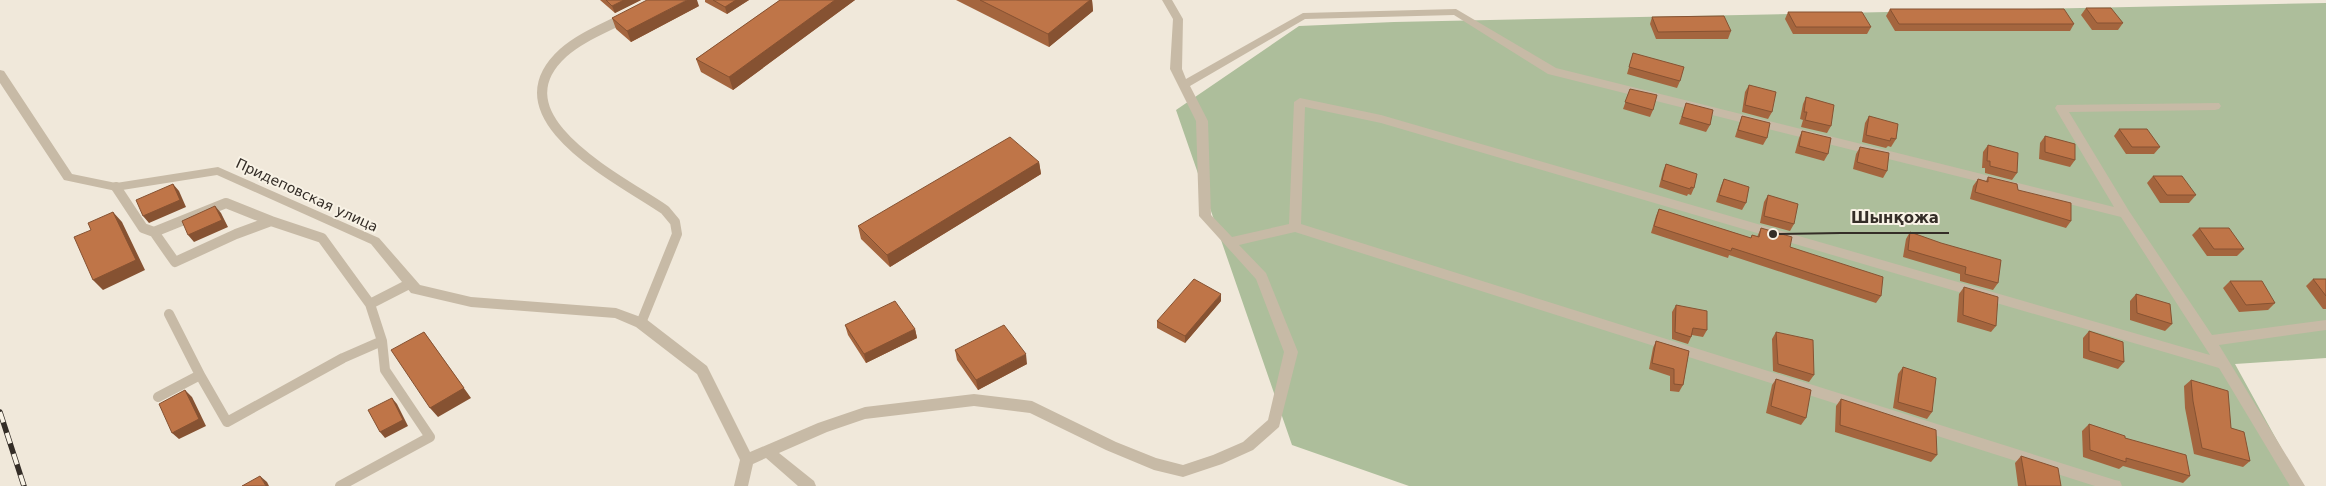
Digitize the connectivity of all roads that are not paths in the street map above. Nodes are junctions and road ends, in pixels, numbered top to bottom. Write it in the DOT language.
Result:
graph roads {
  1 [pos="1167,0"];
  2 [pos="631,14"];
  3 [pos="0,74"];
  4 [pos="1184,85"];
  5 [pos="2215,106"];
  6 [pos="116,187"];
  7 [pos="2125,214"];
  8 [pos="271,222"];
  9 [pos="1295,227"];
  10 [pos="154,232"];
  11 [pos="1230,242"];
  12 [pos="411,283"];
  13 [pos="370,304"];
  14 [pos="169,314"];
  15 [pos="641,323"];
  16 [pos="2326,326"];
  17 [pos="382,341"];
  18 [pos="2209,341"];
  19 [pos="2224,364"];
  20 [pos="200,375"];
  21 [pos="158,397"];
  22 [pos="767,451"];
  23 [pos="747,460"];
  24 [pos="340,486"];
  25 [pos="741,486"];
  26 [pos="809,486"];
  27 [pos="2115,486"];
  28 [pos="2298,486"];
  1 -- 4 [label="street"];
  2 -- 15 [label="lane"];
  3 -- 6 [label="street, Придеповская улица"];
  4 -- 7 [label="street"];
  4 -- 11 [label="street"];
  5 -- 7 [label="street"];
  6 -- 10 [label="lane"];
  6 -- 12 [label="street, Придеповская улица"];
  7 -- 18 [label="street"];
  8 -- 10 [label="lane"];
  8 -- 10 [label="lane"];
  8 -- 13 [label="lane"];
  9 -- 11 [label="street"];
  9 -- 19 [label="street"];
  9 -- 27 [label="street"];
  11 -- 22 [label="street"];
  12 -- 13 [label="lane"];
  12 -- 15 [label="street, Придеповская улица"];
  13 -- 17 [label="lane"];
  14 -- 20 [label="lane"];
  15 -- 23 [label="street, Придеповская улица"];
  16 -- 18 [label="street"];
  17 -- 20 [label="lane"];
  17 -- 24 [label="lane"];
  18 -- 19 [label="street"];
  19 -- 28 [label="street"];
  20 -- 21 [label="lane"];
  22 -- 23 [label="street"];
  22 -- 26 [label="street"];
  23 -- 25 [label="street"];
}
